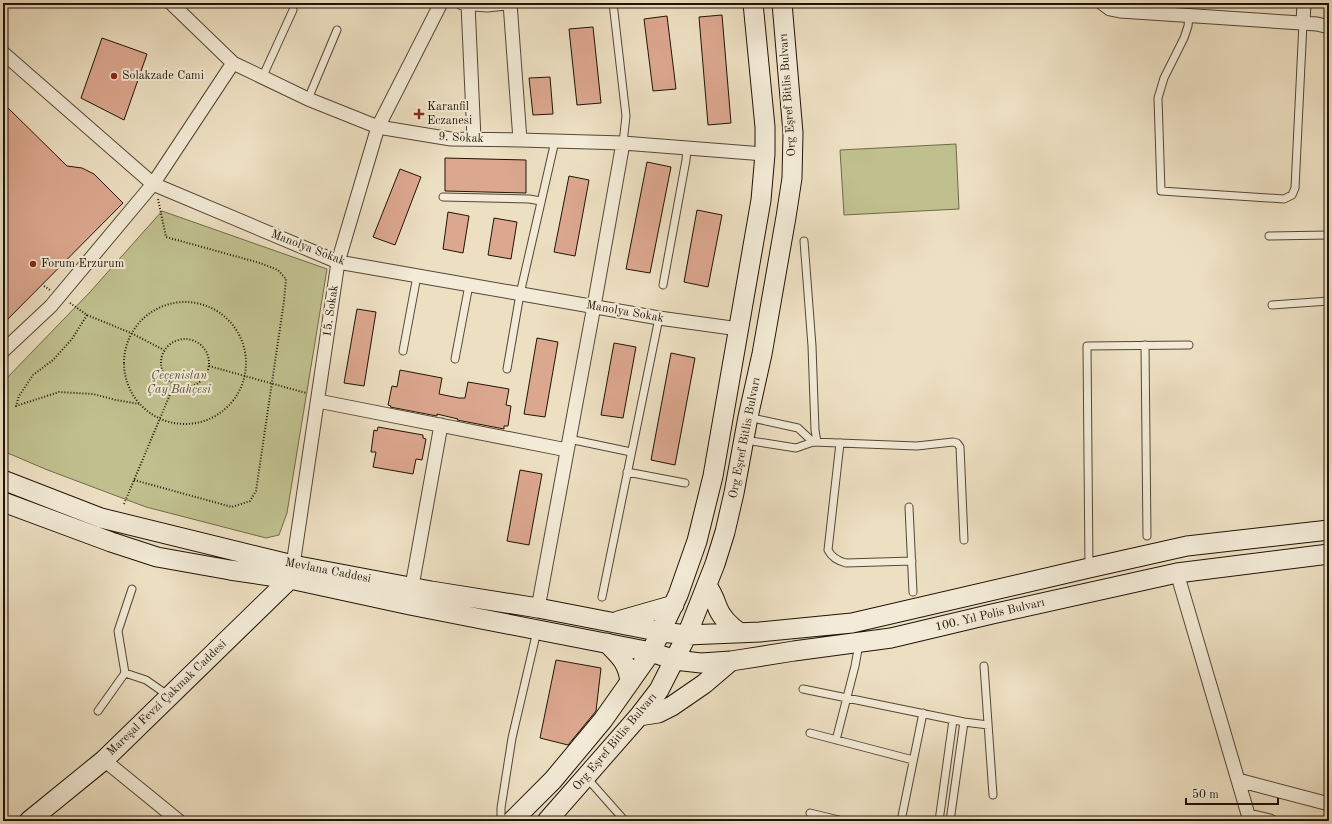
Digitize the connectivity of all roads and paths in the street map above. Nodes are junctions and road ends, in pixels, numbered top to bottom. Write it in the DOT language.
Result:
graph roads {
  1 [pos="171,3"];
  2 [pos="441,3"];
  3 [pos="506,3"];
  4 [pos="510,3"];
  5 [pos="613,3"];
  6 [pos="753,3"];
  7 [pos="782,3"];
  8 [pos="1102,3"];
  9 [pos="1304,3"];
  10 [pos="465,4"];
  11 [pos="293,10"];
  12 [pos="1189,16"];
  13 [pos="1303,23"];
  14 [pos="1329,27"];
  15 [pos="337,30"];
  16 [pos="3,53"];
  17 [pos="233,63"];
  18 [pos="262,78"];
  19 [pos="308,99"];
  20 [pos="378,127"];
  21 [pos="474,140"];
  22 [pos="520,140"];
  23 [pos="555,141"];
  24 [pos="623,143"];
  25 [pos="687,148"];
  26 [pos="765,154"];
  27 [pos="156,185"];
  28 [pos="443,197"];
  29 [pos="541,201"];
  30 [pos="1329,235"];
  31 [pos="1269,236"];
  32 [pos="804,241"];
  33 [pos="338,262"];
  34 [pos="417,276"];
  35 [pos="469,285"];
  36 [pos="663,285"];
  37 [pos="44,286"];
  38 [pos="520,294"];
  39 [pos="59,296"];
  40 [pos="1329,301"];
  41 [pos="1272,305"];
  42 [pos="594,306"];
  43 [pos="87,315"];
  44 [pos="659,318"];
  45 [pos="739,329"];
  46 [pos="131,333"];
  47 [pos="1145,345"];
  48 [pos="1189,345"];
  49 [pos="164,350"];
  50 [pos="3,351"];
  51 [pos="403,351"];
  52 [pos="455,359"];
  53 [pos="209,366"];
  54 [pos="506,369"];
  55 [pos="245,376"];
  56 [pos="272,383"];
  57 [pos="174,385"];
  58 [pos="318,398"];
  59 [pos="139,404"];
  60 [pos="748,417"];
  61 [pos="160,419"];
  62 [pos="441,424"];
  63 [pos="744,440"];
  64 [pos="815,442"];
  65 [pos="840,443"];
  66 [pos="568,445"];
  67 [pos="631,452"];
  68 [pos="627,472"];
  69 [pos="3,480"];
  70 [pos="134,480"];
  71 [pos="685,483"];
  72 [pos="3,502"];
  73 [pos="124,504"];
  74 [pos="909,506"];
  75 [pos="1329,530"];
  76 [pos="1147,536"];
  77 [pos="964,540"];
  78 [pos="1329,554"];
  79 [pos="912,561"];
  80 [pos="1088,568"];
  81 [pos="291,572"];
  82 [pos="1177,573"];
  83 [pos="412,586"];
  84 [pos="707,586"];
  85 [pos="132,589"];
  86 [pos="913,592"];
  87 [pos="602,597"];
  88 [pos="674,605"];
  89 [pos="538,608"];
  90 [pos="612,623"];
  91 [pos="538,629"];
  92 [pos="662,632"];
  93 [pos="740,633"];
  94 [pos="687,635"];
  95 [pos="859,642"];
  96 [pos="607,643"];
  97 [pos="652,652"];
  98 [pos="675,660"];
  99 [pos="731,661"];
  100 [pos="984,666"];
  101 [pos="125,673"];
  102 [pos="630,682"];
  103 [pos="803,689"];
  104 [pos="169,696"];
  105 [pos="847,697"];
  106 [pos="98,711"];
  107 [pos="923,713"];
  108 [pos="639,716"];
  109 [pos="953,720"];
  110 [pos="964,722"];
  111 [pos="988,725"];
  112 [pos="810,733"];
  113 [pos="836,740"];
  114 [pos="104,760"];
  115 [pos="913,760"];
  116 [pos="586,777"];
  117 [pos="1238,780"];
  118 [pos="993,795"];
  119 [pos="1329,804"];
  120 [pos="810,813"];
  121 [pos="1249,819"];
  122 [pos="29,821"];
  123 [pos="179,821"];
  124 [pos="500,821"];
  125 [pos="512,821"];
  126 [pos="547,821"];
  127 [pos="625,821"];
  128 [pos="843,821"];
  129 [pos="901,821"];
  130 [pos="939,821"];
  131 [pos="950,821"];
  132 [pos="1270,821"];
  1 -- 17 [label="street, 9. Sokak"];
  2 -- 20 [label="street, 15. Sokak"];
  3 -- 10 [label="street"];
  4 -- 22 [label="street"];
  5 -- 24 [label="lane"];
  6 -- 26 [label="main road"];
  7 -- 60 [label="main road, Org Eşref Bitlis Bulvarı"];
  8 -- 12 [label="street"];
  9 -- 13 [label="street"];
  10 -- 21 [label="street"];
  11 -- 18 [label="lane"];
  12 -- 13 [label="street"];
  12 -- 13 [label="lane"];
  13 -- 14 [label="street"];
  15 -- 19 [label="lane"];
  16 -- 27 [label="street, Manolya Sokak"];
  17 -- 18 [label="street, 9. Sokak"];
  17 -- 27 [label="street"];
  18 -- 19 [label="street, 9. Sokak"];
  19 -- 20 [label="street, 9. Sokak"];
  20 -- 21 [label="street, 9. Sokak"];
  20 -- 33 [label="street, 15. Sokak"];
  21 -- 22 [label="street, 9. Sokak"];
  22 -- 23 [label="street, 9. Sokak"];
  23 -- 24 [label="street, 9. Sokak"];
  23 -- 29 [label="lane"];
  24 -- 25 [label="street, 9. Sokak"];
  24 -- 42 [label="street"];
  25 -- 26 [label="street, 9. Sokak"];
  25 -- 36 [label="lane"];
  26 -- 45 [label="main road"];
  27 -- 33 [label="street, Manolya Sokak"];
  27 -- 39 [label="street"];
  27 -- 56 [label="path"];
  28 -- 29 [label="lane"];
  29 -- 38 [label="lane"];
  30 -- 31 [label="lane"];
  32 -- 64 [label="lane"];
  33 -- 34 [label="street, Manolya Sokak"];
  33 -- 58 [label="street, 15. Sokak"];
  34 -- 35 [label="street, Manolya Sokak"];
  34 -- 51 [label="lane"];
  35 -- 38 [label="street, Manolya Sokak"];
  35 -- 52 [label="lane"];
  37 -- 39 [label="path"];
  38 -- 42 [label="street, Manolya Sokak"];
  38 -- 54 [label="lane"];
  39 -- 43 [label="path"];
  39 -- 50 [label="street"];
  40 -- 41 [label="lane"];
  42 -- 44 [label="street, Manolya Sokak"];
  42 -- 66 [label="street"];
  43 -- 46 [label="path"];
  43 -- 59 [label="path"];
  44 -- 45 [label="street, Manolya Sokak"];
  44 -- 67 [label="lane"];
  45 -- 88 [label="main road"];
  46 -- 49 [label="path"];
  46 -- 55 [label="path"];
  46 -- 59 [label="path"];
  47 -- 48 [label="lane"];
  47 -- 76 [label="lane"];
  47 -- 80 [label="lane"];
  49 -- 53 [label="path"];
  49 -- 57 [label="path"];
  53 -- 55 [label="path"];
  53 -- 57 [label="path"];
  55 -- 56 [label="path"];
  55 -- 61 [label="path"];
  56 -- 58 [label="path"];
  56 -- 70 [label="path"];
  57 -- 61 [label="path"];
  58 -- 62 [label="street"];
  58 -- 81 [label="street, 15. Sokak"];
  59 -- 61 [label="path"];
  60 -- 63 [label="main road, Org Eşref Bitlis Bulvarı"];
  60 -- 64 [label="lane"];
  61 -- 70 [label="path"];
  62 -- 66 [label="street"];
  62 -- 83 [label="street"];
  63 -- 64 [label="lane"];
  63 -- 84 [label="main road, Org Eşref Bitlis Bulvarı"];
  64 -- 65 [label="lane"];
  65 -- 77 [label="lane"];
  65 -- 79 [label="lane"];
  66 -- 67 [label="lane"];
  66 -- 89 [label="street"];
  67 -- 68 [label="lane"];
  68 -- 71 [label="lane"];
  68 -- 87 [label="lane"];
  69 -- 81 [label="main road, Mevlana Caddesi"];
  70 -- 73 [label="path"];
  72 -- 81 [label="main road, Mevlana Caddesi"];
  74 -- 79 [label="lane"];
  75 -- 80 [label="main road, Mevlana Caddesi"];
  78 -- 82 [label="main road, 100. Yıl Polis Bulvarı"];
  79 -- 86 [label="lane"];
  80 -- 93 [label="main road, Mevlana Caddesi"];
  81 -- 83 [label="main road, Mevlana Caddesi"];
  81 -- 91 [label="main road, Mevlana Caddesi"];
  81 -- 104 [label="main road, Mareşal Fevzi Çakmak Caddesi"];
  82 -- 95 [label="main road, 100. Yıl Polis Bulvarı"];
  82 -- 117 [label="street"];
  83 -- 89 [label="main road, Mevlana Caddesi"];
  84 -- 93 [label="main road"];
  84 -- 94 [label="main road, Org Eşref Bitlis Bulvarı"];
  85 -- 101 [label="lane"];
  88 -- 90 [label="main road"];
  88 -- 92 [label="main road"];
  89 -- 90 [label="main road, Mevlana Caddesi"];
  90 -- 92 [label="main road, Mevlana Caddesi"];
  91 -- 96 [label="main road, Mevlana Caddesi"];
  91 -- 124 [label="lane"];
  92 -- 94 [label="main road, Mevlana Caddesi"];
  92 -- 97 [label="main road"];
  93 -- 94 [label="main road, Mevlana Caddesi"];
  94 -- 98 [label="main road, Org Eşref Bitlis Bulvarı"];
  95 -- 99 [label="main road, 100. Yıl Polis Bulvarı"];
  95 -- 105 [label="lane"];
  96 -- 97 [label="main road, Mevlana Caddesi"];
  96 -- 102 [label="main road"];
  97 -- 98 [label="main road, 100. Yıl Polis Bulvarı"];
  97 -- 102 [label="main road"];
  98 -- 99 [label="main road, 100. Yıl Polis Bulvarı"];
  98 -- 108 [label="main road, Org Eşref Bitlis Bulvarı"];
  99 -- 108 [label="main road"];
  100 -- 111 [label="lane"];
  101 -- 104 [label="lane"];
  101 -- 106 [label="lane"];
  102 -- 125 [label="main road"];
  103 -- 105 [label="lane"];
  104 -- 114 [label="main road, Mareşal Fevzi Çakmak Caddesi"];
  105 -- 107 [label="lane"];
  105 -- 113 [label="lane"];
  107 -- 109 [label="lane"];
  107 -- 115 [label="lane"];
  108 -- 116 [label="main road, Org Eşref Bitlis Bulvarı"];
  109 -- 110 [label="lane"];
  109 -- 130 [label="lane"];
  110 -- 111 [label="lane"];
  110 -- 131 [label="lane"];
  111 -- 118 [label="lane"];
  112 -- 113 [label="lane"];
  113 -- 115 [label="lane"];
  114 -- 122 [label="main road, Mareşal Fevzi Çakmak Caddesi"];
  114 -- 123 [label="street"];
  115 -- 129 [label="lane"];
  116 -- 126 [label="main road, Org Eşref Bitlis Bulvarı"];
  116 -- 127 [label="lane"];
  117 -- 119 [label="street"];
  117 -- 121 [label="street"];
  120 -- 128 [label="lane"];
  121 -- 132 [label="street"];
}
